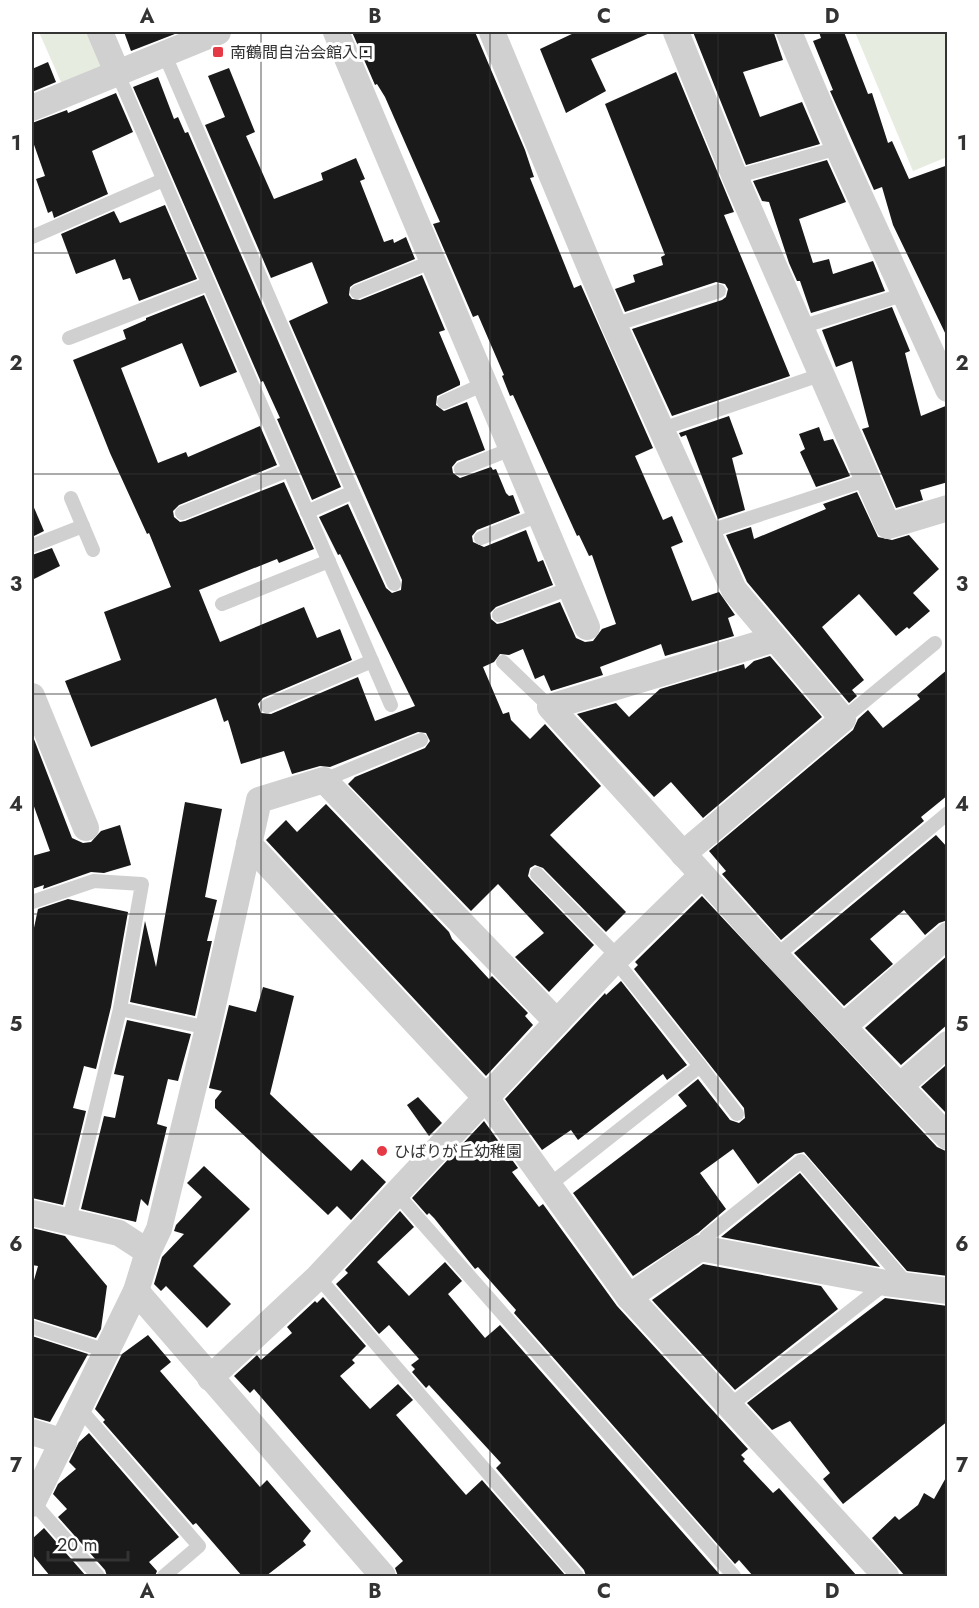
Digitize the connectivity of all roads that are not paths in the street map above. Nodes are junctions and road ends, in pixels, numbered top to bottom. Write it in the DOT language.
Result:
graph roads {
  1 [pos="100,32"];
  2 [pos="218,32"];
  3 [pos="336,32"];
  4 [pos="492,32"];
  5 [pos="676,32"];
  6 [pos="789,32"];
  7 [pos="164,53"];
  8 [pos="117,72"];
  9 [pos="32,108"];
  10 [pos="838,148"];
  11 [pos="735,177"];
  12 [pos="163,180"];
  13 [pos="32,237"];
  14 [pos="433,261"];
  15 [pos="208,284"];
  16 [pos="357,291"];
  17 [pos="719,291"];
  18 [pos="905,294"];
  19 [pos="614,325"];
  20 [pos="801,327"];
  21 [pos="69,338"];
  22 [pos="823,374"];
  23 [pos="484,384"];
  24 [pos="948,389"];
  25 [pos="444,402"];
  26 [pos="662,429"];
  27 [pos="511,449"];
  28 [pos="461,469"];
  29 [pos="289,470"];
  30 [pos="869,479"];
  31 [pos="353,492"];
  32 [pos="71,498"];
  33 [pos="948,508"];
  34 [pos="307,512"];
  35 [pos="182,513"];
  36 [pos="539,515"];
  37 [pos="82,526"];
  38 [pos="707,532"];
  39 [pos="481,538"];
  40 [pos="32,546"];
  41 [pos="93,550"];
  42 [pos="329,561"];
  43 [pos="394,584"];
  44 [pos="570,588"];
  45 [pos="222,604"];
  46 [pos="499,615"];
  47 [pos="586,627"];
  48 [pos="775,639"];
  49 [pos="936,642"];
  50 [pos="372,662"];
  51 [pos="503,662"];
  52 [pos="32,696"];
  53 [pos="391,705"];
  54 [pos="267,706"];
  55 [pos="550,707"];
  56 [pos="843,719"];
  57 [pos="39,735"];
  58 [pos="421,741"];
  59 [pos="324,780"];
  60 [pos="945,821"];
  61 [pos="86,828"];
  62 [pos="249,844"];
  63 [pos="683,854"];
  64 [pos="537,874"];
  65 [pos="702,875"];
  66 [pos="32,903"];
  67 [pos="948,935"];
  68 [pos="776,956"];
  69 [pos="616,959"];
  70 [pos="120,1009"];
  71 [pos="557,1022"];
  72 [pos="844,1026"];
  73 [pos="208,1028"];
  74 [pos="948,1044"];
  75 [pos="700,1066"];
  76 [pos="901,1085"];
  77 [pos="486,1098"];
  78 [pos="737,1114"];
  79 [pos="948,1137"];
  80 [pos="548,1186"];
  81 [pos="396,1193"];
  82 [pos="32,1213"];
  83 [pos="69,1220"];
  84 [pos="700,1248"];
  85 [pos="148,1252"];
  86 [pos="318,1277"];
  87 [pos="897,1284"];
  88 [pos="948,1291"];
  89 [pos="136,1292"];
  90 [pos="629,1297"];
  91 [pos="32,1327"];
  92 [pos="107,1351"];
  93 [pos="210,1377"];
  94 [pos="728,1407"];
  95 [pos="80,1409"];
  96 [pos="32,1432"];
  97 [pos="64,1442"];
  98 [pos="32,1503"];
  99 [pos="880,1575"];
  100 [pos="98,1576"];
  101 [pos="164,1576"];
  102 [pos="383,1576"];
  103 [pos="577,1576"];
  104 [pos="734,1576"];
  1 -- 8 [label="street"];
  2 -- 7 [label="street"];
  3 -- 14 [label="street"];
  4 -- 19 [label="street"];
  5 -- 11 [label="street"];
  6 -- 10 [label="street"];
  7 -- 8 [label="street"];
  7 -- 31 [label="lane"];
  8 -- 9 [label="street"];
  8 -- 12 [label="lane"];
  10 -- 11 [label="lane"];
  10 -- 18 [label="street"];
  11 -- 20 [label="street"];
  12 -- 13 [label="lane"];
  12 -- 15 [label="lane"];
  14 -- 16 [label="lane"];
  14 -- 23 [label="street"];
  15 -- 21 [label="lane"];
  15 -- 29 [label="lane"];
  17 -- 19 [label="lane"];
  18 -- 20 [label="lane"];
  18 -- 24 [label="street"];
  19 -- 26 [label="street"];
  20 -- 22 [label="street"];
  22 -- 26 [label="lane"];
  22 -- 30 [label="street"];
  23 -- 25 [label="lane"];
  23 -- 27 [label="street"];
  26 -- 38 [label="street"];
  27 -- 28 [label="lane"];
  27 -- 36 [label="street"];
  29 -- 34 [label="lane"];
  29 -- 35 [label="lane"];
  30 -- 33 [label="street"];
  30 -- 38 [label="lane"];
  31 -- 34 [label="lane"];
  31 -- 43 [label="lane"];
  32 -- 37 [label="lane"];
  34 -- 42 [label="lane"];
  36 -- 39 [label="lane"];
  36 -- 44 [label="street"];
  37 -- 40 [label="lane"];
  37 -- 41 [label="lane"];
  38 -- 48 [label="street"];
  42 -- 45 [label="lane"];
  42 -- 50 [label="lane"];
  44 -- 46 [label="lane"];
  44 -- 47 [label="street"];
  48 -- 55 [label="street"];
  48 -- 56 [label="street"];
  49 -- 56 [label="lane"];
  50 -- 53 [label="lane"];
  50 -- 54 [label="lane"];
  51 -- 55 [label="lane"];
  52 -- 57 [label="street"];
  55 -- 63 [label="street"];
  56 -- 63 [label="street"];
  57 -- 61 [label="street"];
  58 -- 59 [label="lane"];
  59 -- 62 [label="street"];
  59 -- 71 [label="street"];
  60 -- 68 [label="lane"];
  62 -- 73 [label="street"];
  62 -- 77 [label="street"];
  63 -- 65 [label="street"];
  64 -- 69 [label="lane"];
  65 -- 68 [label="street"];
  65 -- 69 [label="street"];
  66 -- 70 [label="lane"];
  67 -- 72 [label="street"];
  68 -- 72 [label="street"];
  69 -- 71 [label="street"];
  69 -- 75 [label="lane"];
  70 -- 73 [label="lane"];
  70 -- 83 [label="lane"];
  71 -- 77 [label="street"];
  72 -- 76 [label="street"];
  73 -- 85 [label="street"];
  74 -- 76 [label="street"];
  75 -- 78 [label="lane"];
  75 -- 80 [label="lane"];
  76 -- 79 [label="street"];
  77 -- 80 [label="street"];
  77 -- 81 [label="street"];
  80 -- 90 [label="street"];
  81 -- 86 [label="street"];
  81 -- 104 [label="lane"];
  82 -- 83 [label="street"];
  83 -- 85 [label="street"];
  84 -- 87 [label="street"];
  84 -- 87 [label="lane"];
  84 -- 90 [label="street"];
  85 -- 89 [label="street"];
  86 -- 93 [label="street"];
  86 -- 103 [label="lane"];
  87 -- 88 [label="street"];
  87 -- 94 [label="lane"];
  89 -- 92 [label="street"];
  89 -- 93 [label="street"];
  90 -- 94 [label="street"];
  91 -- 92 [label="lane"];
  92 -- 95 [label="street"];
  93 -- 102 [label="street"];
  94 -- 99 [label="street"];
  95 -- 97 [label="street"];
  95 -- 101 [label="lane"];
  96 -- 97 [label="street"];
  97 -- 98 [label="street"];
  98 -- 100 [label="lane"];
}
